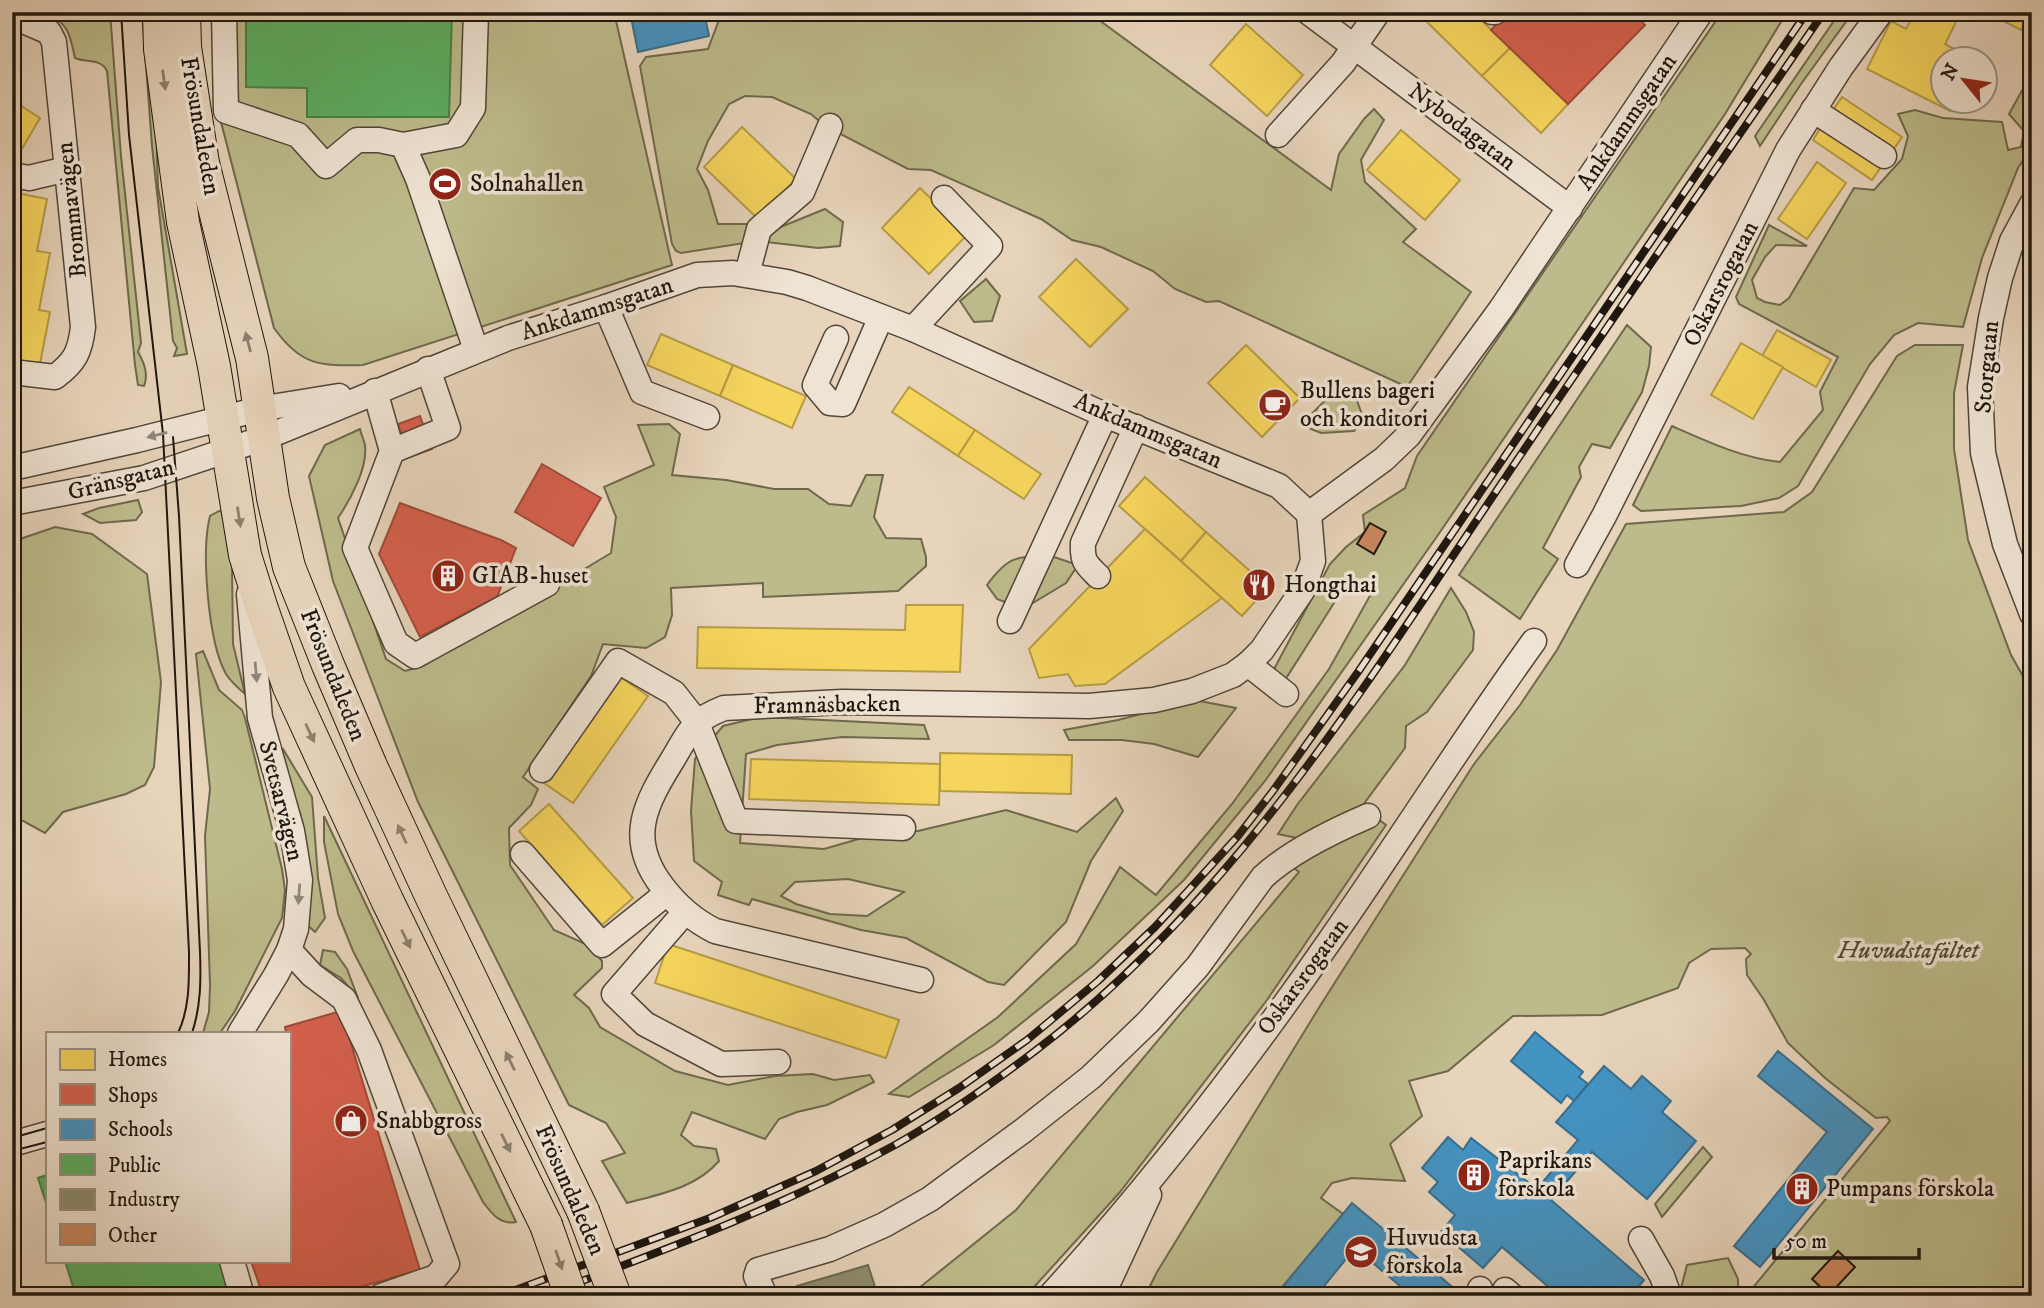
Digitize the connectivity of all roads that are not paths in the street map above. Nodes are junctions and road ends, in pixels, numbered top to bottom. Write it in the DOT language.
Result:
graph roads {
  1 [pos="159,12"];
  2 [pos="184,12"];
  3 [pos="224,12"];
  4 [pos="476,12"];
  5 [pos="1308,12"];
  6 [pos="1378,12"];
  7 [pos="1701,12"];
  8 [pos="1881,12"];
  9 [pos="12,16"];
  10 [pos="1353,47"];
  11 [pos="1813,110"];
  12 [pos="830,126"];
  13 [pos="1278,135"];
  14 [pos="403,145"];
  15 [pos="1884,156"];
  16 [pos="67,169"];
  17 [pos="12,175"];
  18 [pos="944,198"];
  19 [pos="2032,204"];
  20 [pos="1570,208"];
  21 [pos="747,274"];
  22 [pos="606,307"];
  23 [pos="881,317"];
  24 [pos="913,329"];
  25 [pos="836,338"];
  26 [pos="476,350"];
  27 [pos="428,369"];
  28 [pos="12,372"];
  29 [pos="375,391"];
  30 [pos="1105,415"];
  31 [pos="707,417"];
  32 [pos="223,418"];
  33 [pos="262,423"];
  34 [pos="1136,427"];
  35 [pos="12,450"];
  36 [pos="228,450"];
  37 [pos="392,451"];
  38 [pos="89,452"];
  39 [pos="12,468"];
  40 [pos="12,503"];
  41 [pos="1309,514"];
  42 [pos="245,555"];
  43 [pos="1577,565"];
  44 [pos="1098,576"];
  45 [pos="547,584"];
  46 [pos="2031,613"];
  47 [pos="1010,621"];
  48 [pos="1534,641"];
  49 [pos="1248,664"];
  50 [pos="1286,694"];
  51 [pos="696,721"];
  52 [pos="542,770"];
  53 [pos="1368,816"];
  54 [pos="903,828"];
  55 [pos="523,854"];
  56 [pos="667,893"];
  57 [pos="685,912"];
  58 [pos="289,950"];
  59 [pos="921,980"];
  60 [pos="241,1032"];
  61 [pos="778,1062"];
  62 [pos="46,1134"];
  63 [pos="12,1144"];
  64 [pos="1161,1168"];
  65 [pos="1641,1238"];
  66 [pos="232,1262"];
  67 [pos="242,1296"];
  68 [pos="381,1296"];
  69 [pos="571,1296"];
  70 [pos="615,1296"];
  71 [pos="765,1296"];
  72 [pos="1049,1296"];
  73 [pos="1080,1296"];
  74 [pos="1102,1296"];
  75 [pos="1670,1296"];
  1 -- 32 [label="main road, Frösundaleden, one-way"];
  33 -- 2 [label="main road, Frösundaleden, one-way"];
  3 -- 14 [label="street"];
  4 -- 14 [label="street"];
  5 -- 10 [label="street, Nybodagatan"];
  6 -- 10 [label="street"];
  7 -- 20 [label="street, Ankdammsgatan"];
  8 -- 11 [label="street, Oskarsrogatan"];
  9 -- 16 [label="street, Brommavägen"];
  10 -- 13 [label="street"];
  10 -- 20 [label="street, Nybodagatan"];
  11 -- 15 [label="street"];
  11 -- 43 [label="street, Oskarsrogatan"];
  12 -- 21 [label="street"];
  14 -- 26 [label="street"];
  16 -- 17 [label="street"];
  16 -- 28 [label="street, Brommavägen"];
  18 -- 24 [label="street"];
  19 -- 46 [label="street, Storgatan"];
  20 -- 41 [label="street, Ankdammsgatan"];
  21 -- 22 [label="street, Ankdammsgatan"];
  21 -- 23 [label="street, Ankdammsgatan"];
  22 -- 26 [label="street, Ankdammsgatan"];
  22 -- 31 [label="street"];
  23 -- 24 [label="street, Ankdammsgatan"];
  23 -- 25 [label="street"];
  24 -- 30 [label="street, Ankdammsgatan"];
  26 -- 27 [label="street, Ankdammsgatan"];
  27 -- 29 [label="street, Ankdammsgatan"];
  27 -- 37 [label="street"];
  29 -- 33 [label="street, Ankdammsgatan"];
  29 -- 37 [label="street"];
  30 -- 34 [label="street, Ankdammsgatan"];
  30 -- 47 [label="street"];
  32 -- 33 [label="street, Gränsgatan"];
  32 -- 36 [label="main road, Frösundaleden"];
  32 -- 38 [label="street, Gränsgatan, one-way"];
  33 -- 36 [label="street, Gränsgatan"];
  70 -- 33 [label="main road, Frösundaleden, one-way, bridge"];
  34 -- 41 [label="street, Ankdammsgatan"];
  34 -- 44 [label="street"];
  35 -- 38 [label="street"];
  36 -- 40 [label="street, Gränsgatan"];
  36 -- 42 [label="main road, Frösundaleden, one-way"];
  37 -- 45 [label="street"];
  38 -- 39 [label="street, Gränsgatan"];
  41 -- 49 [label="street, Framnäsbacken"];
  42 -- 58 [label="street, Svetsarvägen, one-way"];
  42 -- 69 [label="main road, Frösundaleden, one-way, bridge"];
  48 -- 64 [label="street, Oskarsrogatan"];
  49 -- 50 [label="street"];
  49 -- 51 [label="street, Framnäsbacken"];
  51 -- 52 [label="street"];
  51 -- 54 [label="street"];
  51 -- 56 [label="street"];
  53 -- 71 [label="street"];
  55 -- 56 [label="street"];
  56 -- 57 [label="street"];
  57 -- 59 [label="street"];
  57 -- 61 [label="street"];
  58 -- 60 [label="street, Svetsarvägen"];
  58 -- 68 [label="street"];
  62 -- 63 [label="street"];
  64 -- 72 [label="street, Oskarsrogatan"];
  64 -- 73 [label="street"];
  64 -- 74 [label="street"];
  65 -- 75 [label="street"];
  66 -- 67 [label="street"];
}
